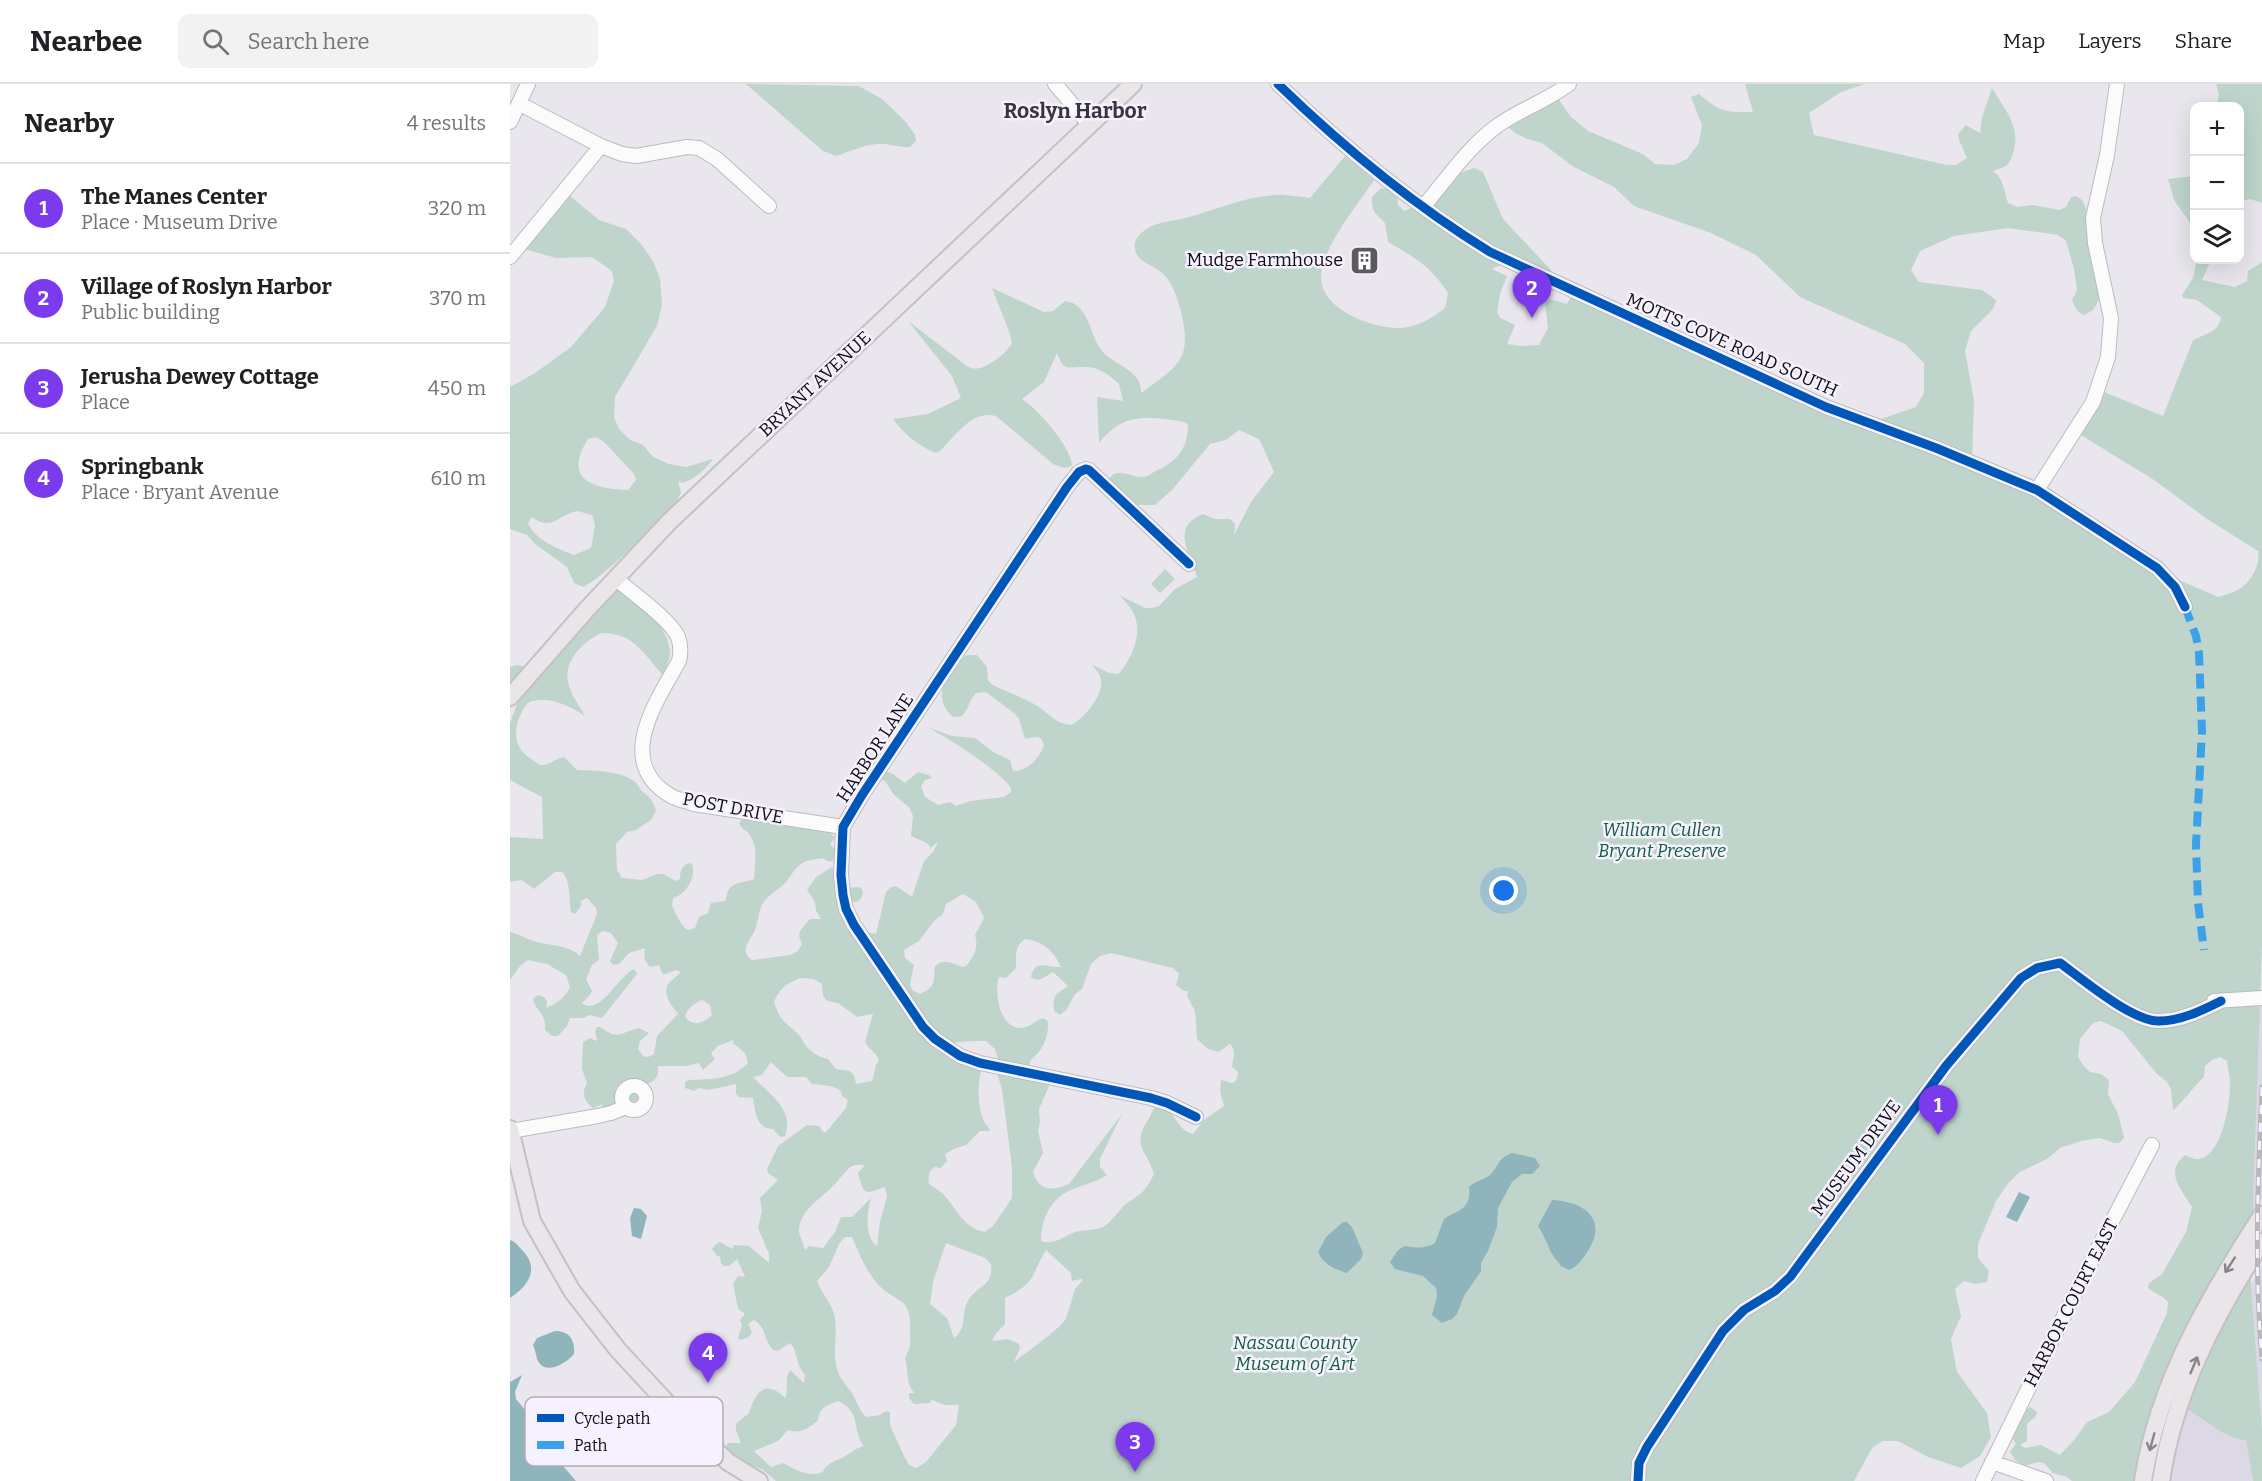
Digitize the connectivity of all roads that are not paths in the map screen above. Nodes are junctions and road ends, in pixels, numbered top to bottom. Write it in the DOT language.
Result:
graph roads {
  1 [pos="528,84"];
  2 [pos="1055,84"];
  3 [pos="1133,84"];
  4 [pos="1278,84"];
  5 [pos="1569,84"];
  6 [pos="2117,84"];
  7 [pos="520,104"];
  8 [pos="510,122"];
  9 [pos="1089,124"];
  10 [pos="601,146"];
  11 [pos="769,206"];
  12 [pos="1423,207"];
  13 [pos="510,257"];
  14 [pos="2037,490"];
  15 [pos="1189,564"];
  16 [pos="615,578"];
  17 [pos="2185,607"];
  18 [pos="510,697"];
  19 [pos="843,827"];
  20 [pos="2262,998"];
  21 [pos="626,1107"];
  22 [pos="1196,1117"];
  23 [pos="510,1130"];
  24 [pos="2151,1145"];
  25 [pos="2262,1215"];
  26 [pos="2262,1242"];
  27 [pos="662,1397"];
  28 [pos="723,1457"];
  29 [pos="1992,1461"];
  30 [pos="2141,1477"];
  31 [pos="759,1481"];
  32 [pos="1638,1481"];
  33 [pos="1983,1481"];
  34 [pos="2046,1481"];
  35 [pos="2161,1481"];
  1 -- 7 [label="street"];
  2 -- 9 [label="street"];
  3 -- 9 [label="main road, BRYANT AVENUE"];
  4 -- 12 [label="street, MOTTS COVE ROAD SOUTH"];
  5 -- 12 [label="street"];
  6 -- 14 [label="street"];
  7 -- 8 [label="street"];
  7 -- 10 [label="street"];
  9 -- 16 [label="main road, BRYANT AVENUE"];
  10 -- 11 [label="street"];
  10 -- 13 [label="street"];
  12 -- 14 [label="street, MOTTS COVE ROAD SOUTH"];
  14 -- 17 [label="street, MOTTS COVE ROAD SOUTH"];
  15 -- 19 [label="street, HARBOR LANE"];
  16 -- 18 [label="main road, BRYANT AVENUE"];
  16 -- 19 [label="street, POST DRIVE"];
  19 -- 22 [label="street, HARBOR LANE"];
  20 -- 32 [label="street, MUSEUM DRIVE"];
  21 -- 23 [label="street"];
  23 -- 27 [label="main road"];
  24 -- 29 [label="street, HARBOR COURT EAST"];
  25 -- 30 [label="main road, one-way"];
  35 -- 26 [label="main road, one-way"];
  28 -- 31 [label="main road"];
  29 -- 33 [label="street, HARBOR COURT EAST"];
  29 -- 34 [label="street"];
}
